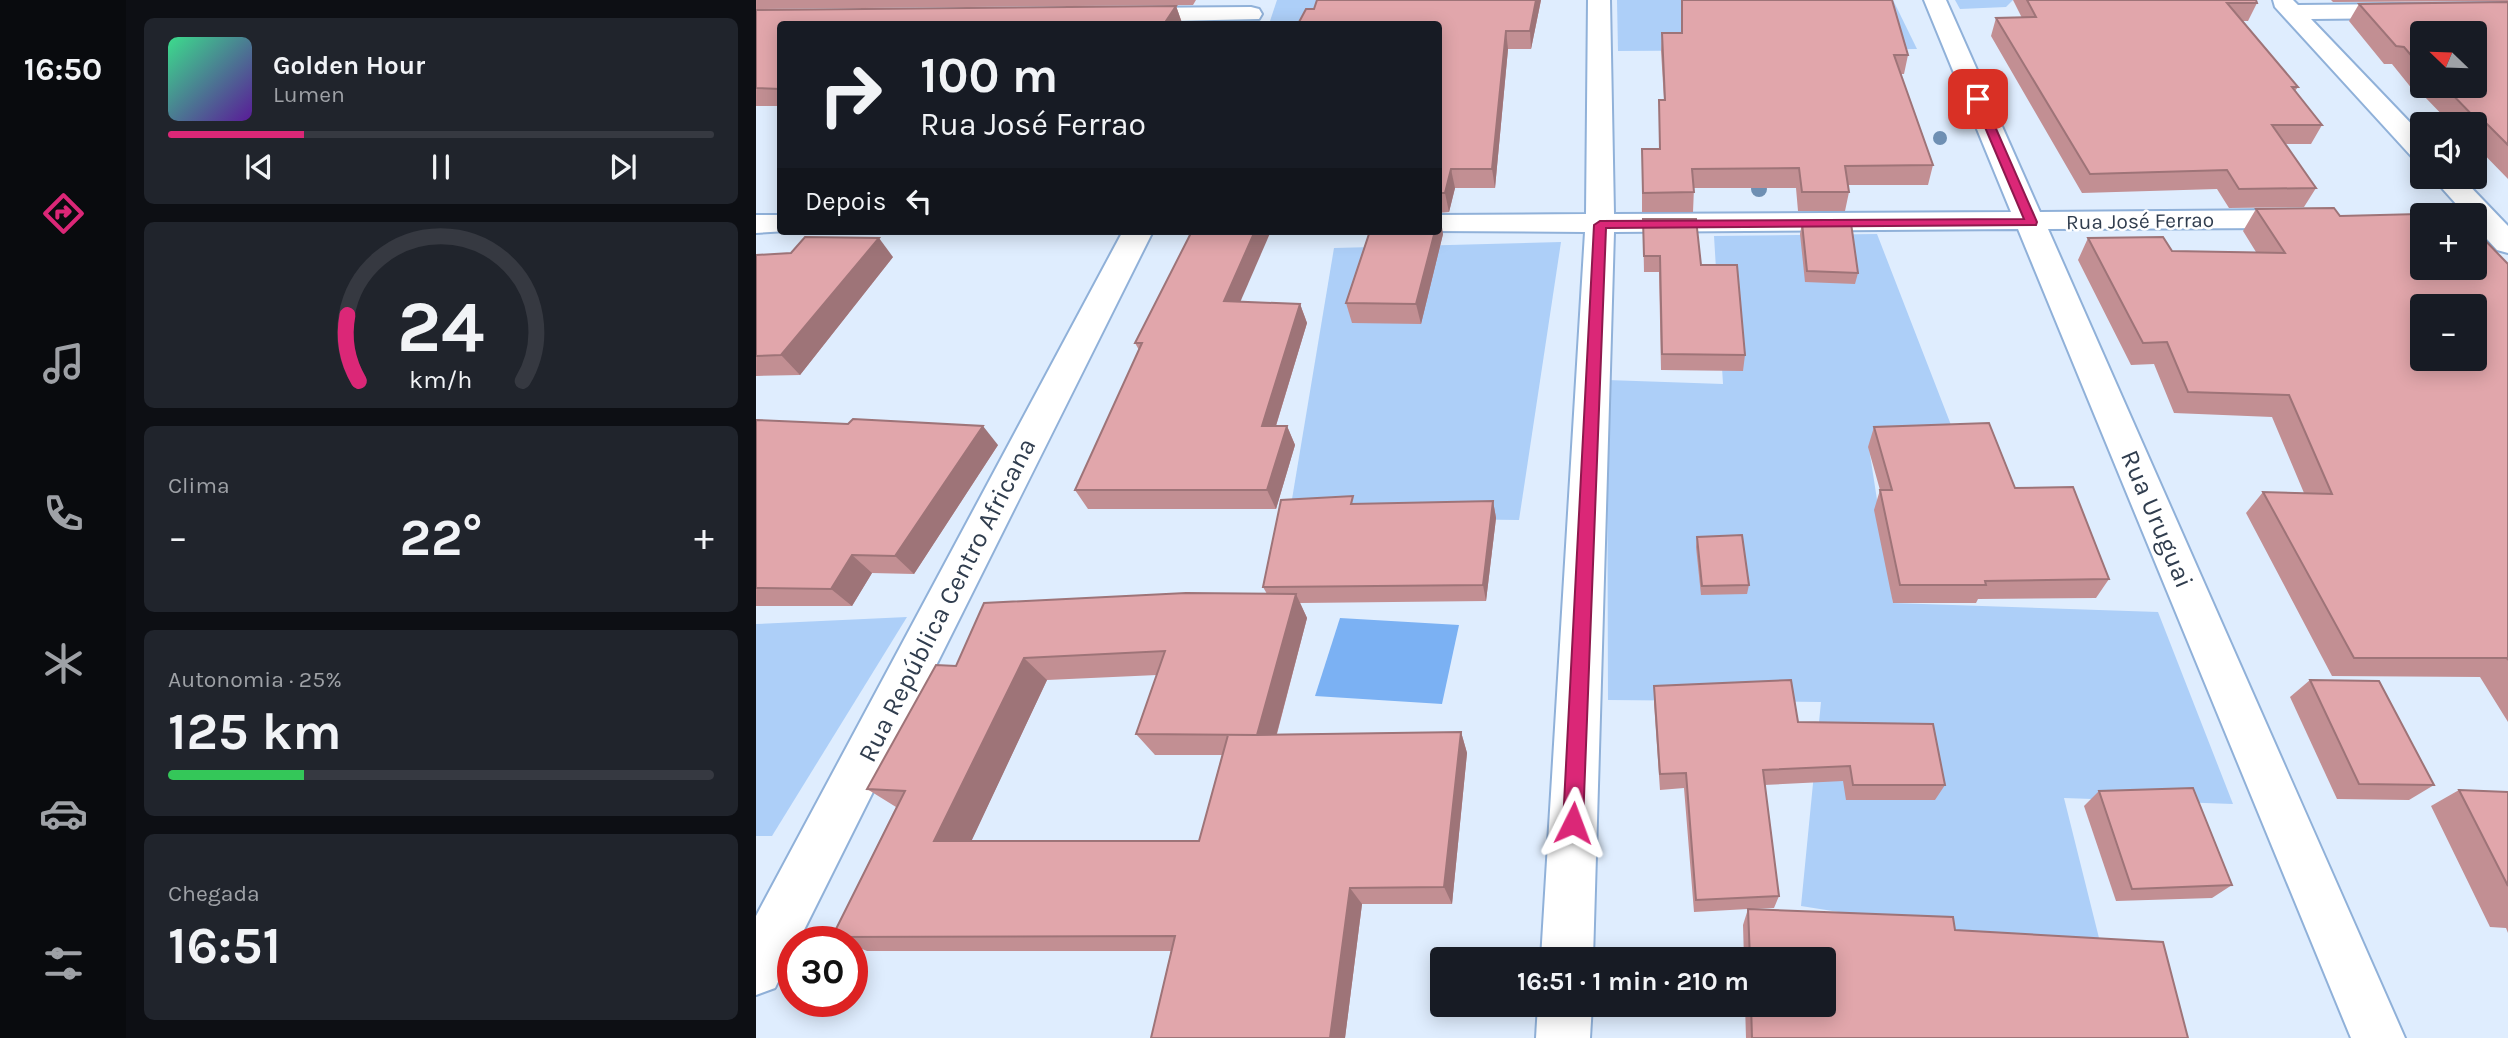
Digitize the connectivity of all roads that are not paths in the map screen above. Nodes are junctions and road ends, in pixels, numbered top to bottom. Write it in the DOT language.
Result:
graph roads {
  1 [pos="1599,0"];
  2 [pos="1936,0"];
  3 [pos="2288,6"];
  4 [pos="2508,10"];
  5 [pos="1252,13"];
  6 [pos="1100,16"];
  7 [pos="2410,138"];
  8 [pos="2459,189"];
  9 [pos="2488,216"];
  10 [pos="2324,218"];
  11 [pos="2031,222"];
  12 [pos="756,224"];
  13 [pos="777,224"];
  14 [pos="1442,224"];
  15 [pos="1600,225"];
  16 [pos="1136,235"];
  17 [pos="2508,244"];
  18 [pos="1568,947"];
  19 [pos="756,969"];
  20 [pos="1564,1017"];
  21 [pos="1563,1038"];
  22 [pos="2378,1038"];
  1 -- 15 [label="street"];
  2 -- 11 [label="street, Rua Uruguai"];
  3 -- 4 [label="street"];
  3 -- 7 [label="street"];
  5 -- 6 [label="street"];
  8 -- 9 [label="street"];
  9 -- 17 [label="street"];
  10 -- 11 [label="street, Rua José Ferrao"];
  11 -- 15 [label="street, Rua José Ferrao"];
  11 -- 22 [label="street, Rua Uruguai"];
  12 -- 13 [label="street"];
  14 -- 15 [label="street, Rua José Ferrao"];
  15 -- 18 [label="street"];
  16 -- 19 [label="street, Rua República Centro Africana"];
  20 -- 21 [label="street"];
}
